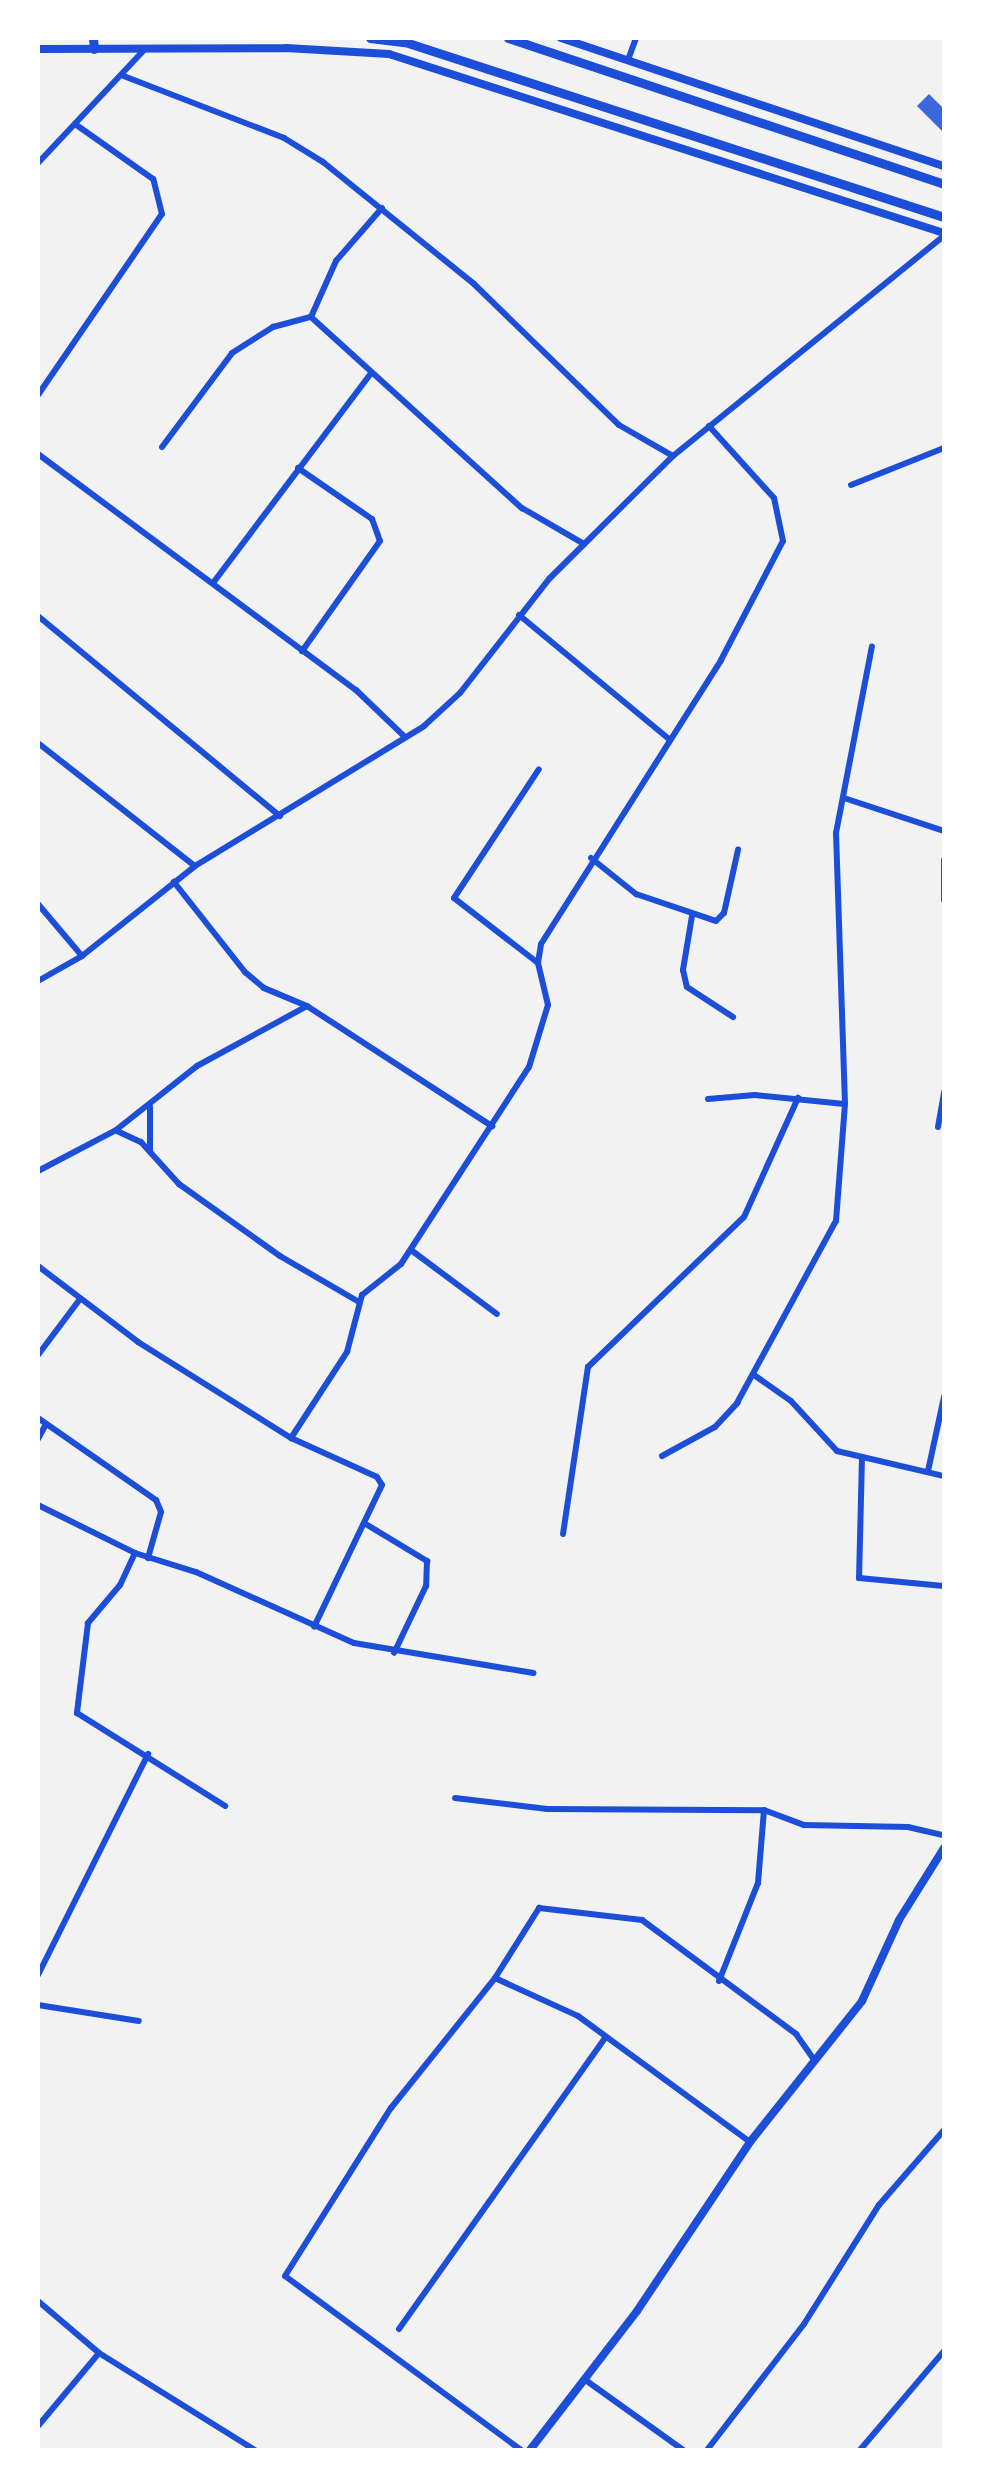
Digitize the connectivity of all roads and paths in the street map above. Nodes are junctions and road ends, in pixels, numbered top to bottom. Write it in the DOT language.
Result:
graph roads {
  1 [pos="370,38"];
  2 [pos="509,38"];
  3 [pos="561,38"];
  4 [pos="636,38"];
  5 [pos="93,43"];
  6 [pos="38,49"];
  7 [pos="145,49"];
  8 [pos="628,60"];
  9 [pos="121,74"];
  10 [pos="75,124"];
  11 [pos="38,163"];
  12 [pos="944,166"];
  13 [pos="944,184"];
  14 [pos="382,208"];
  15 [pos="944,218"];
  16 [pos="944,235"];
  17 [pos="311,317"];
  18 [pos="370,374"];
  19 [pos="38,394"];
  20 [pos="709,426"];
  21 [pos="162,446"];
  22 [pos="944,448"];
  23 [pos="38,454"];
  24 [pos="673,456"];
  25 [pos="298,468"];
  26 [pos="852,485"];
  27 [pos="584,544"];
  28 [pos="213,583"];
  29 [pos="520,614"];
  30 [pos="38,616"];
  31 [pos="872,646"];
  32 [pos="302,651"];
  33 [pos="405,737"];
  34 [pos="670,739"];
  35 [pos="38,743"];
  36 [pos="538,769"];
  37 [pos="844,798"];
  38 [pos="280,816"];
  39 [pos="944,831"];
  40 [pos="738,850"];
  41 [pos="591,858"];
  42 [pos="944,860"];
  43 [pos="195,866"];
  44 [pos="174,882"];
  45 [pos="944,900"];
  46 [pos="38,904"];
  47 [pos="692,916"];
  48 [pos="82,956"];
  49 [pos="538,964"];
  50 [pos="38,981"];
  51 [pos="306,1006"];
  52 [pos="733,1017"];
  53 [pos="944,1092"];
  54 [pos="798,1098"];
  55 [pos="708,1099"];
  56 [pos="845,1104"];
  57 [pos="150,1106"];
  58 [pos="492,1126"];
  59 [pos="938,1127"];
  60 [pos="116,1130"];
  61 [pos="150,1151"];
  62 [pos="38,1170"];
  63 [pos="410,1250"];
  64 [pos="38,1266"];
  65 [pos="80,1299"];
  66 [pos="359,1302"];
  67 [pos="497,1314"];
  68 [pos="38,1354"];
  69 [pos="754,1375"];
  70 [pos="944,1397"];
  71 [pos="38,1418"];
  72 [pos="46,1424"];
  73 [pos="291,1438"];
  74 [pos="38,1439"];
  75 [pos="662,1456"];
  76 [pos="862,1457"];
  77 [pos="928,1471"];
  78 [pos="944,1476"];
  79 [pos="38,1505"];
  80 [pos="364,1522"];
  81 [pos="563,1534"];
  82 [pos="135,1553"];
  83 [pos="148,1558"];
  84 [pos="944,1586"];
  85 [pos="314,1627"];
  86 [pos="394,1653"];
  87 [pos="534,1673"];
  88 [pos="148,1754"];
  89 [pos="455,1798"];
  90 [pos="226,1806"];
  91 [pos="764,1810"];
  92 [pos="944,1835"];
  93 [pos="944,1848"];
  94 [pos="38,1975"];
  95 [pos="494,1978"];
  96 [pos="719,1980"];
  97 [pos="38,2005"];
  98 [pos="138,2021"];
  99 [pos="606,2037"];
  100 [pos="815,2061"];
  101 [pos="944,2130"];
  102 [pos="750,2142"];
  103 [pos="38,2301"];
  104 [pos="400,2330"];
  105 [pos="944,2352"];
  106 [pos="99,2353"];
  107 [pos="584,2379"];
  108 [pos="38,2426"];
  109 [pos="254,2450"];
  110 [pos="522,2450"];
  111 [pos="530,2450"];
  112 [pos="684,2450"];
  113 [pos="706,2450"];
  114 [pos="860,2450"];
  1 -- 15 [label="main road"];
  2 -- 13 [label="main road"];
  3 -- 8 [label="street"];
  4 -- 8 [label="street"];
  5 -- 6 [label="street"];
  5 -- 7 [label="street"];
  7 -- 9 [label="street"];
  7 -- 16 [label="street"];
  8 -- 12 [label="street"];
  9 -- 10 [label="street"];
  9 -- 14 [label="street"];
  10 -- 11 [label="street"];
  10 -- 19 [label="street"];
  14 -- 17 [label="street"];
  14 -- 24 [label="street"];
  16 -- 20 [label="street"];
  17 -- 18 [label="street"];
  17 -- 21 [label="street"];
  18 -- 25 [label="street"];
  18 -- 27 [label="street"];
  20 -- 24 [label="street"];
  20 -- 34 [label="street"];
  22 -- 26 [label="street"];
  23 -- 28 [label="street"];
  24 -- 27 [label="street"];
  25 -- 28 [label="street"];
  25 -- 32 [label="street"];
  27 -- 29 [label="street"];
  28 -- 32 [label="street"];
  29 -- 33 [label="street"];
  29 -- 34 [label="street"];
  30 -- 38 [label="street"];
  31 -- 37 [label="street"];
  32 -- 33 [label="street"];
  33 -- 38 [label="street"];
  34 -- 41 [label="street"];
  35 -- 43 [label="street"];
  36 -- 49 [label="street"];
  37 -- 39 [label="street"];
  37 -- 56 [label="street"];
  38 -- 43 [label="street"];
  40 -- 47 [label="street"];
  41 -- 47 [label="street"];
  41 -- 49 [label="street"];
  42 -- 45 [label="street"];
  43 -- 44 [label="street"];
  44 -- 48 [label="street"];
  44 -- 51 [label="street"];
  46 -- 48 [label="street"];
  47 -- 52 [label="street"];
  48 -- 50 [label="street"];
  49 -- 58 [label="street"];
  51 -- 57 [label="street"];
  51 -- 58 [label="street"];
  53 -- 59 [label="street"];
  54 -- 55 [label="street"];
  54 -- 56 [label="street"];
  54 -- 81 [label="street"];
  56 -- 69 [label="street"];
  57 -- 60 [label="street"];
  57 -- 61 [label="street"];
  58 -- 63 [label="street"];
  60 -- 61 [label="street"];
  60 -- 62 [label="street"];
  61 -- 66 [label="street"];
  63 -- 66 [label="street"];
  63 -- 67 [label="street"];
  64 -- 65 [label="street"];
  65 -- 68 [label="street"];
  65 -- 73 [label="street"];
  66 -- 73 [label="street"];
  69 -- 75 [label="street"];
  69 -- 76 [label="street"];
  70 -- 77 [label="street"];
  71 -- 72 [label="street"];
  72 -- 74 [label="street"];
  72 -- 83 [label="street"];
  73 -- 80 [label="street"];
  76 -- 77 [label="street"];
  76 -- 84 [label="street"];
  77 -- 78 [label="street"];
  79 -- 82 [label="street"];
  80 -- 85 [label="street"];
  80 -- 86 [label="street"];
  82 -- 83 [label="street"];
  82 -- 88 [label="street"];
  83 -- 85 [label="street"];
  85 -- 86 [label="street"];
  86 -- 87 [label="street"];
  88 -- 90 [label="street"];
  88 -- 94 [label="street"];
  89 -- 91 [label="street"];
  91 -- 92 [label="street"];
  91 -- 96 [label="street"];
  93 -- 100 [label="street"];
  95 -- 96 [label="street"];
  95 -- 99 [label="street"];
  95 -- 110 [label="street"];
  96 -- 100 [label="street"];
  97 -- 98 [label="street"];
  99 -- 102 [label="street"];
  99 -- 104 [label="street"];
  100 -- 102 [label="street"];
  101 -- 113 [label="street"];
  102 -- 107 [label="street"];
  103 -- 106 [label="street"];
  105 -- 114 [label="street"];
  106 -- 108 [label="street"];
  106 -- 109 [label="street"];
  107 -- 111 [label="street"];
  107 -- 112 [label="street"];
}
